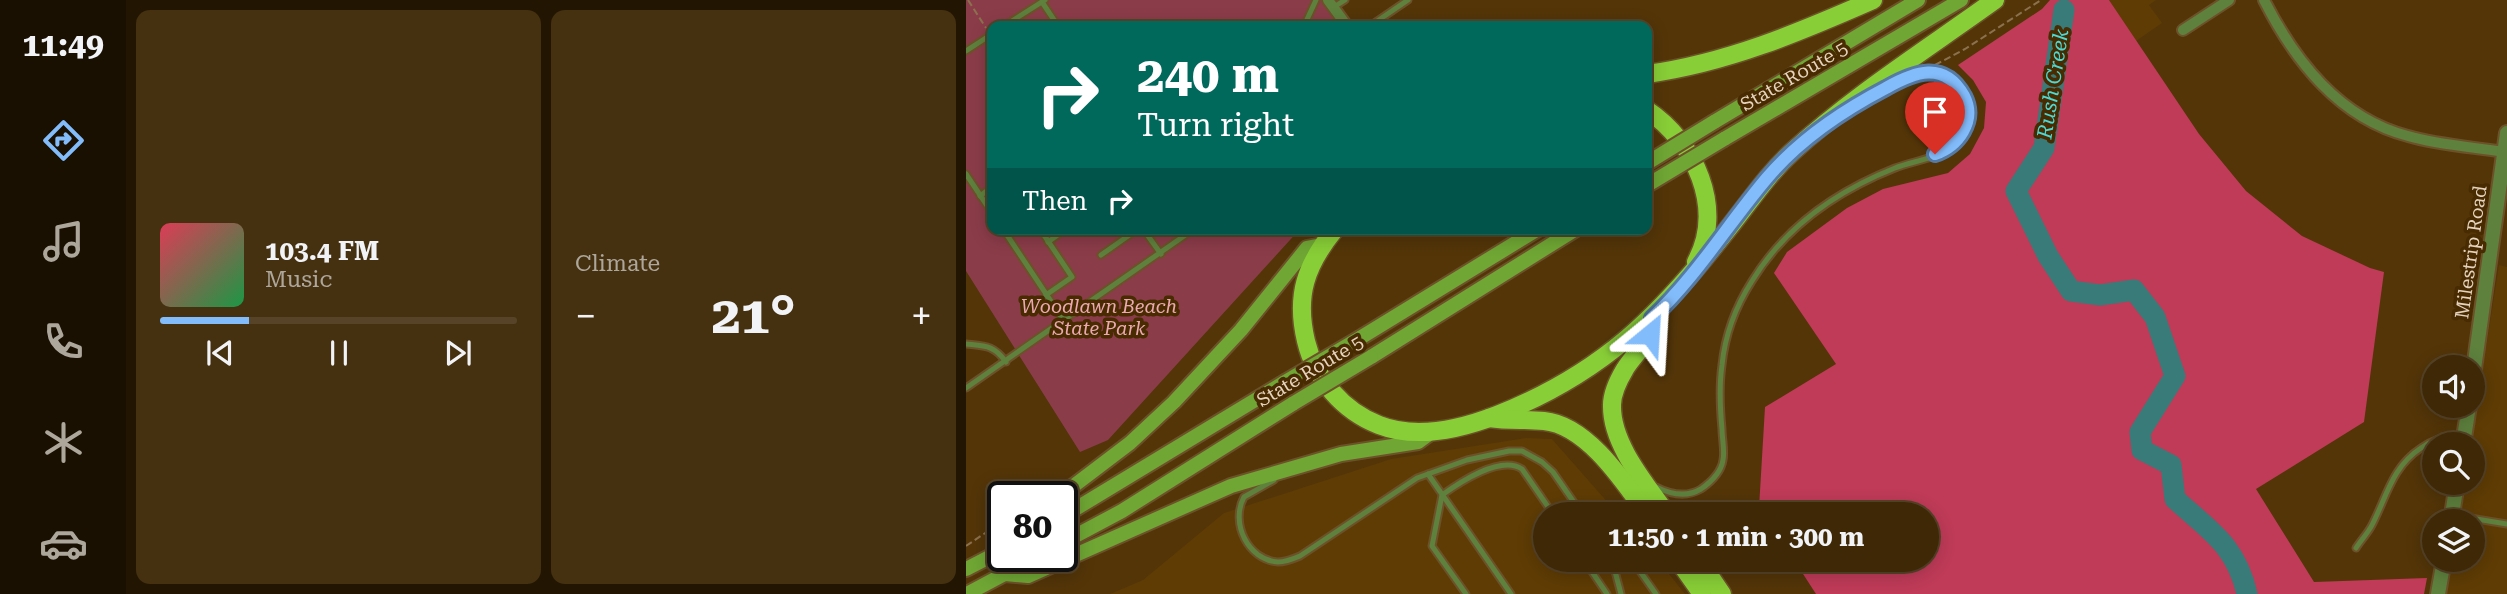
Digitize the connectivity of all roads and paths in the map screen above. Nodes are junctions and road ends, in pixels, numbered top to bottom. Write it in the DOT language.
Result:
graph roads {
  1 [pos="968,0"];
  2 [pos="1317,0"];
  3 [pos="1345,0"];
  4 [pos="1408,0"];
  5 [pos="1873,0"];
  6 [pos="1918,0"];
  7 [pos="1961,0"];
  8 [pos="1995,0"];
  9 [pos="2041,0"];
  10 [pos="2229,0"];
  11 [pos="2264,0"];
  12 [pos="1044,1"];
  13 [pos="1331,4"];
  14 [pos="1012,21"];
  15 [pos="1055,21"];
  16 [pos="1306,21"];
  17 [pos="1343,21"];
  18 [pos="1377,21"];
  19 [pos="987,28"];
  20 [pos="2183,30"];
  21 [pos="987,37"];
  22 [pos="966,51"];
  23 [pos="1932,66"];
  24 [pos="1652,73"];
  25 [pos="1843,111"];
  26 [pos="1652,114"];
  27 [pos="2507,134"];
  28 [pos="2504,152"];
  29 [pos="1652,160"];
  30 [pos="966,174"];
  31 [pos="1652,183"];
  32 [pos="987,191"];
  33 [pos="980,196"];
  34 [pos="987,206"];
  35 [pos="1007,235"];
  36 [pos="1044,235"];
  37 [pos="1058,235"];
  38 [pos="1129,235"];
  39 [pos="1147,235"];
  40 [pos="1186,235"];
  41 [pos="1304,235"];
  42 [pos="1330,235"];
  43 [pos="1528,235"];
  44 [pos="1567,235"];
  45 [pos="1301,238"];
  46 [pos="1048,242"];
  47 [pos="1323,245"];
  48 [pos="1161,254"];
  49 [pos="1101,255"];
  50 [pos="1687,278"];
  51 [pos="1046,295"];
  52 [pos="1652,318"];
  53 [pos="1064,321"];
  54 [pos="966,344"];
  55 [pos="2476,355"];
  56 [pos="1006,362"];
  57 [pos="966,388"];
  58 [pos="1489,418"];
  59 [pos="1433,431"];
  60 [pos="2422,448"];
  61 [pos="1305,464"];
  62 [pos="1428,474"];
  63 [pos="1642,477"];
  64 [pos="1073,481"];
  65 [pos="1442,495"];
  66 [pos="1544,502"];
  67 [pos="1574,502"];
  68 [pos="1634,502"];
  69 [pos="1659,502"];
  70 [pos="1078,507"];
  71 [pos="2485,522"];
  72 [pos="2507,524"];
  73 [pos="987,532"];
  74 [pos="1078,535"];
  75 [pos="966,546"];
  76 [pos="2356,548"];
  77 [pos="987,554"];
  78 [pos="987,558"];
  79 [pos="970,567"];
  80 [pos="1009,572"];
  81 [pos="1592,572"];
  82 [pos="1615,572"];
  83 [pos="1640,572"];
  84 [pos="1686,572"];
  85 [pos="1707,572"];
  86 [pos="2442,572"];
  87 [pos="1005,574"];
  88 [pos="1619,593"];
  89 [pos="967,594"];
  90 [pos="1466,594"];
  91 [pos="1511,594"];
  92 [pos="1607,594"];
  93 [pos="1656,594"];
  94 [pos="1702,594"];
  95 [pos="1722,594"];
  96 [pos="2438,594"];
  1 -- 19 [label="path"];
  2 -- 16 [label="lane"];
  3 -- 13 [label="lane"];
  4 -- 18 [label="lane"];
  5 -- 24 [label="highway"];
  6 -- 29 [label="main road, bridge"];
  7 -- 31 [label="main road, State Route 5, bridge"];
  8 -- 25 [label="highway"];
  9 -- 23 [label="path"];
  10 -- 20 [label="street"];
  11 -- 28 [label="street"];
  12 -- 14 [label="lane"];
  12 -- 15 [label="lane"];
  13 -- 17 [label="street"];
  21 -- 22 [label="lane"];
  25 -- 50 [label="highway"];
  25 -- 63 [label="lane"];
  26 -- 50 [label="highway"];
  27 -- 28 [label="street, Milestrip Road"];
  28 -- 55 [label="street, Milestrip Road"];
  30 -- 33 [label="lane"];
  32 -- 33 [label="lane"];
  33 -- 34 [label="lane"];
  35 -- 51 [label="lane"];
  36 -- 46 [label="lane"];
  37 -- 46 [label="lane"];
  38 -- 49 [label="lane"];
  39 -- 48 [label="lane"];
  40 -- 48 [label="lane"];
  41 -- 45 [label="path"];
  42 -- 47 [label="highway"];
  43 -- 70 [label="main road, bridge"];
  44 -- 74 [label="main road, State Route 5, bridge"];
  46 -- 51 [label="lane"];
  47 -- 59 [label="highway"];
  47 -- 64 [label="main road"];
  48 -- 53 [label="lane"];
  50 -- 52 [label="highway"];
  51 -- 53 [label="lane"];
  52 -- 58 [label="highway"];
  52 -- 63 [label="highway"];
  53 -- 56 [label="lane"];
  54 -- 56 [label="lane"];
  56 -- 57 [label="lane"];
  58 -- 59 [label="highway"];
  58 -- 68 [label="highway"];
  59 -- 61 [label="main road"];
  60 -- 76 [label="lane"];
  61 -- 62 [label="lane"];
  61 -- 87 [label="main road"];
  62 -- 65 [label="lane"];
  62 -- 67 [label="lane"];
  63 -- 69 [label="highway"];
  65 -- 66 [label="lane"];
  65 -- 90 [label="lane"];
  65 -- 91 [label="lane"];
  71 -- 72 [label="lane"];
  73 -- 75 [label="path"];
  77 -- 79 [label="main road"];
  78 -- 79 [label="main road"];
  80 -- 87 [label="main road"];
  81 -- 92 [label="lane"];
  82 -- 88 [label="lane"];
  83 -- 93 [label="lane"];
  84 -- 94 [label="highway"];
  85 -- 95 [label="highway"];
  86 -- 96 [label="street"];
  87 -- 89 [label="main road"];
}
